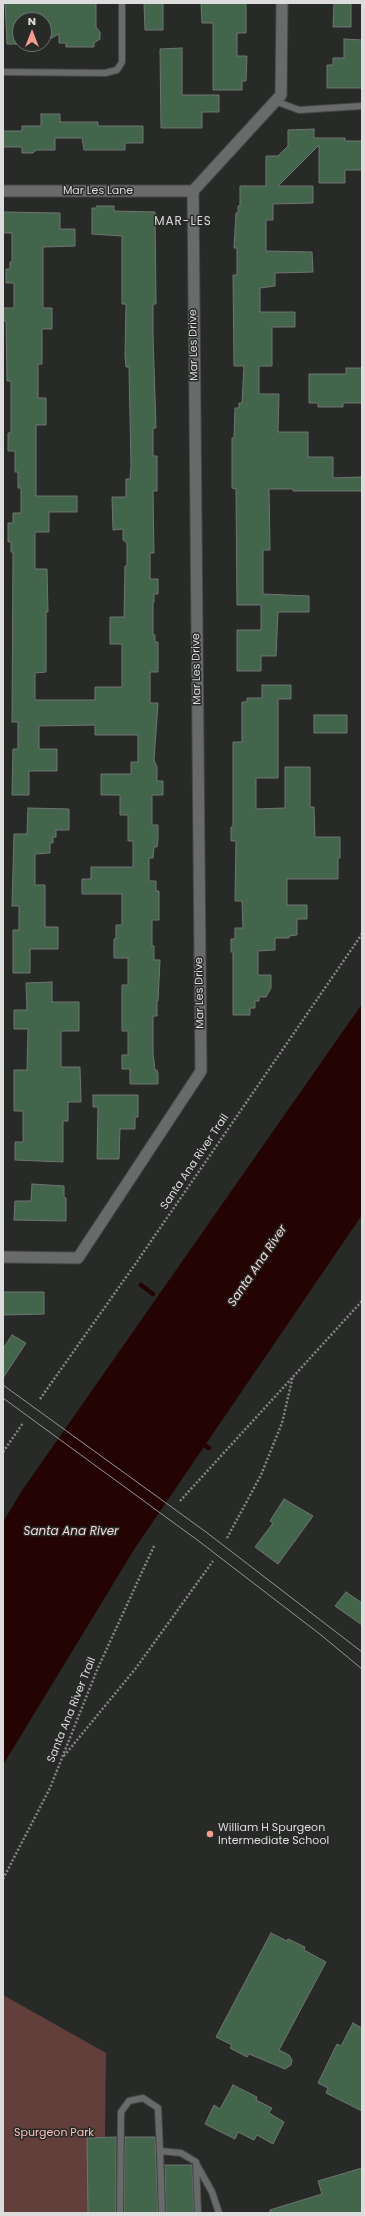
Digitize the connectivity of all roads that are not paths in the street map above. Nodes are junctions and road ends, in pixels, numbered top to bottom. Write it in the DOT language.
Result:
graph roads {
  1 [pos="122,3"];
  2 [pos="282,3"];
  3 [pos="3,72"];
  4 [pos="275,101"];
  5 [pos="362,106"];
  6 [pos="3,191"];
  7 [pos="193,191"];
  8 [pos="3,1257"];
  9 [pos="160,2151"];
  10 [pos="196,2162"];
  11 [pos="120,2213"];
  12 [pos="162,2213"];
  13 [pos="198,2213"];
  14 [pos="219,2213"];
  1 -- 3 [label="lane"];
  2 -- 4 [label="street"];
  4 -- 5 [label="lane"];
  4 -- 7 [label="street"];
  6 -- 7 [label="street, Mar Les Lane"];
  7 -- 8 [label="street, Mar Les Drive"];
  9 -- 10 [label="lane"];
  9 -- 11 [label="lane"];
  9 -- 12 [label="lane"];
  10 -- 13 [label="lane"];
  10 -- 14 [label="lane"];
}
